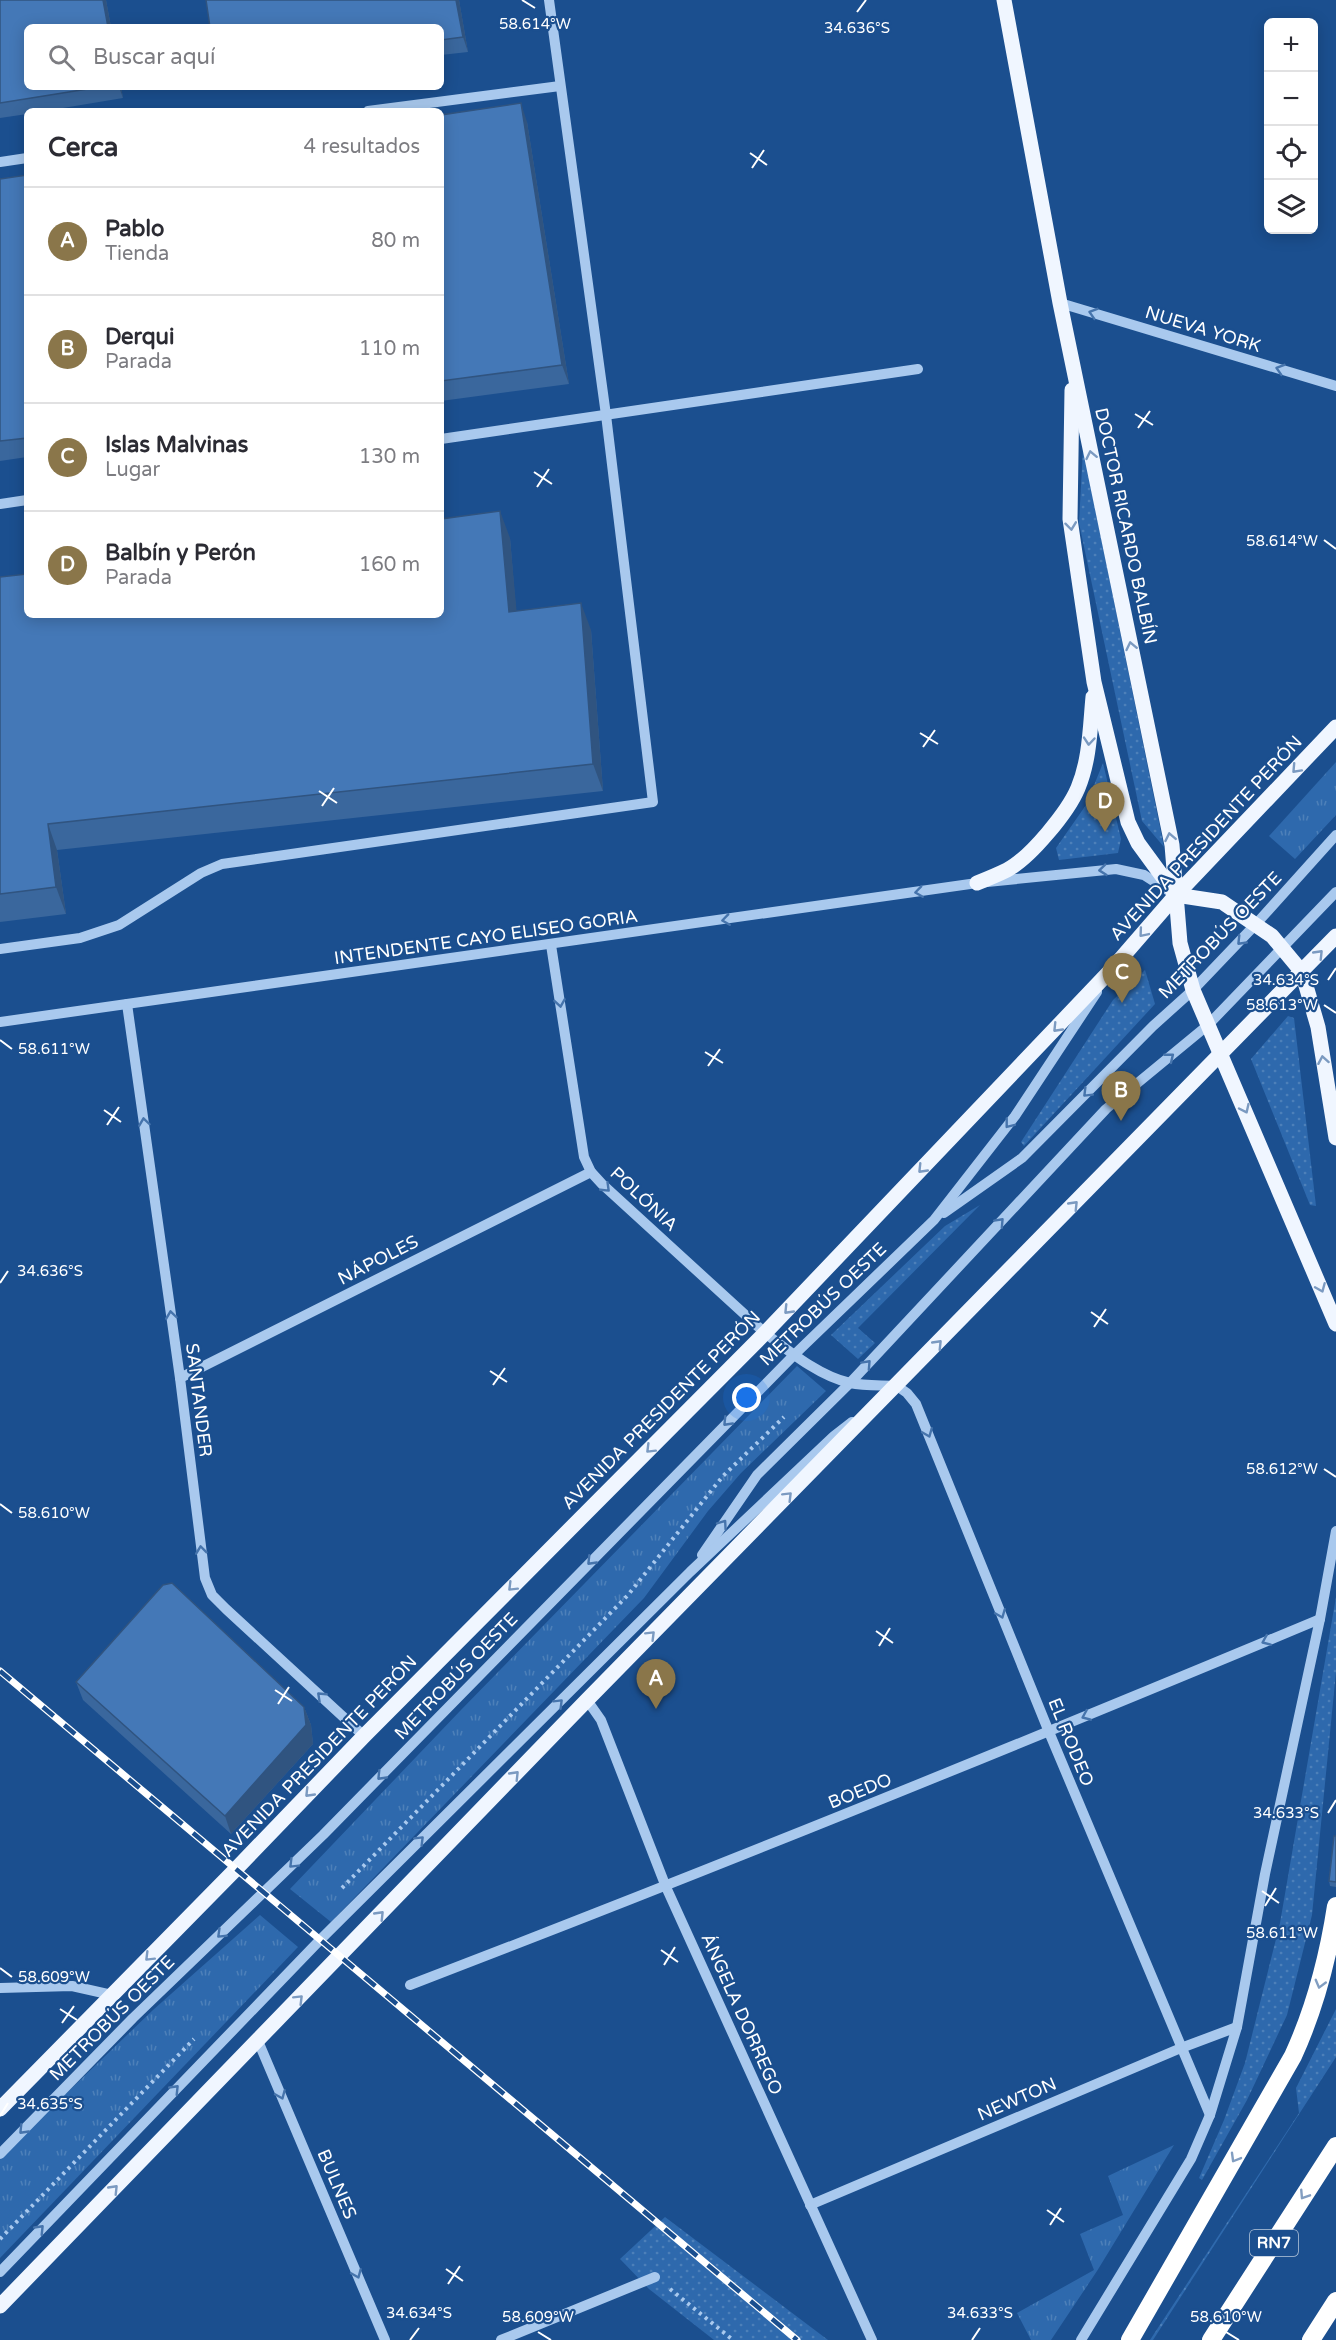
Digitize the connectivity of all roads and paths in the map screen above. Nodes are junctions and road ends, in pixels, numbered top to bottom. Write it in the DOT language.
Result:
graph roads {
  1 [pos="549,0"];
  2 [pos="1004,0"];
  3 [pos="560,86"];
  4 [pos="391,108"];
  5 [pos="24,158"];
  6 [pos="0,162"];
  7 [pos="1060,303"];
  8 [pos="1072,363"];
  9 [pos="918,369"];
  10 [pos="1336,386"];
  11 [pos="606,415"];
  12 [pos="444,439"];
  13 [pos="24,500"];
  14 [pos="0,504"];
  15 [pos="1094,682"];
  16 [pos="1336,727"];
  17 [pos="1336,835"];
  18 [pos="977,883"];
  19 [pos="1336,892"];
  20 [pos="1176,895"];
  21 [pos="1256,924"];
  22 [pos="1336,936"];
  23 [pos="551,945"];
  24 [pos="1282,948"];
  25 [pos="0,949"];
  26 [pos="1111,970"];
  27 [pos="1302,972"];
  28 [pos="1193,990"];
  29 [pos="127,1004"];
  30 [pos="0,1022"];
  31 [pos="1208,1025"];
  32 [pos="1220,1056"];
  33 [pos="1336,1138"];
  34 [pos="591,1172"];
  35 [pos="934,1220"];
  36 [pos="1336,1324"];
  37 [pos="765,1333"];
  38 [pos="794,1355"];
  39 [pos="180,1378"];
  40 [pos="850,1383"];
  41 [pos="897,1386"];
  42 [pos="788,1414"];
  43 [pos="1336,1531"];
  44 [pos="690,1572"];
  45 [pos="1320,1618"];
  46 [pos="587,1700"];
  47 [pos="1049,1732"];
  48 [pos="364,1736"];
  49 [pos="666,1887"];
  50 [pos="337,1892"];
  51 [pos="1336,1906"];
  52 [pos="410,1985"];
  53 [pos="0,1988"];
  54 [pos="112,1995"];
  55 [pos="1237,2027"];
  56 [pos="197,2036"];
  57 [pos="258,2041"];
  58 [pos="1181,2048"];
  59 [pos="0,2109"];
  60 [pos="1210,2115"];
  61 [pos="1336,2146"];
  62 [pos="0,2154"];
  63 [pos="810,2205"];
  64 [pos="0,2239"];
  65 [pos="0,2272"];
  66 [pos="655,2277"];
  67 [pos="1336,2301"];
  68 [pos="0,2306"];
  69 [pos="385,2340"];
  70 [pos="501,2340"];
  71 [pos="733,2340"];
  72 [pos="872,2340"];
  73 [pos="1081,2340"];
  74 [pos="1130,2340"];
  75 [pos="1211,2340"];
  76 [pos="1311,2340"];
  1 -- 3 [label="street"];
  2 -- 7 [label="main road, DOCTOR RICARDO BALBÍN"];
  3 -- 4 [label="street"];
  3 -- 11 [label="street"];
  5 -- 6 [label="street"];
  7 -- 8 [label="main road, DOCTOR RICARDO BALBÍN"];
  10 -- 7 [label="street, NUEVA YORK, one-way"];
  8 -- 15 [label="main road, one-way"];
  20 -- 8 [label="main road, DOCTOR RICARDO BALBÍN, one-way"];
  9 -- 11 [label="street"];
  11 -- 12 [label="street"];
  11 -- 25 [label="street"];
  13 -- 14 [label="street"];
  15 -- 18 [label="main road, one-way"];
  15 -- 20 [label="main road"];
  16 -- 20 [label="main road, AVENIDA PRESIDENTE PERÓN, one-way"];
  17 -- 21 [label="street, METROBÚS OESTE"];
  20 -- 18 [label="street, INTENDENTE CAYO ELISEO GORIA, one-way"];
  18 -- 23 [label="street, INTENDENTE CAYO ELISEO GORIA, one-way"];
  19 -- 24 [label="street"];
  20 -- 21 [label="main road"];
  20 -- 26 [label="main road, AVENIDA PRESIDENTE PERÓN, one-way"];
  20 -- 28 [label="main road, DOCTOR RICARDO BALBÍN"];
  21 -- 24 [label="main road"];
  21 -- 28 [label="street, METROBÚS OESTE, one-way"];
  27 -- 22 [label="main road, one-way"];
  23 -- 29 [label="street, INTENDENTE CAYO ELISEO GORIA"];
  23 -- 34 [label="street, POLÓNIA, one-way"];
  24 -- 27 [label="main road"];
  24 -- 31 [label="street"];
  26 -- 35 [label="street, METROBÚS OESTE, one-way"];
  26 -- 37 [label="main road, AVENIDA PRESIDENTE PERÓN, one-way"];
  27 -- 32 [label="main road"];
  33 -- 27 [label="main road, one-way"];
  28 -- 31 [label="main road, DOCTOR RICARDO BALBÍN"];
  28 -- 35 [label="street, METROBÚS OESTE, one-way"];
  29 -- 30 [label="street, INTENDENTE CAYO ELISEO GORIA"];
  39 -- 29 [label="street, SANTANDER, one-way"];
  31 -- 32 [label="main road, DOCTOR RICARDO BALBÍN"];
  40 -- 31 [label="street, one-way"];
  32 -- 36 [label="main road, DOCTOR RICARDO BALBÍN, one-way"];
  41 -- 32 [label="main road, one-way"];
  34 -- 37 [label="street, POLÓNIA, one-way"];
  34 -- 39 [label="street, NÁPOLES"];
  35 -- 38 [label="street, METROBÚS OESTE"];
  37 -- 38 [label="street, POLÓNIA"];
  37 -- 48 [label="main road, AVENIDA PRESIDENTE PERÓN, one-way"];
  38 -- 40 [label="street, POLÓNIA"];
  38 -- 62 [label="street, METROBÚS OESTE, one-way"];
  48 -- 39 [label="street, SANTANDER, one-way"];
  40 -- 41 [label="street, POLÓNIA"];
  44 -- 40 [label="street, one-way"];
  41 -- 44 [label="street"];
  46 -- 41 [label="main road, one-way"];
  41 -- 47 [label="street, EL RODEO, one-way"];
  42 -- 50 [label="path"];
  43 -- 45 [label="street"];
  65 -- 44 [label="street, one-way"];
  45 -- 47 [label="street, BOEDO, one-way"];
  45 -- 55 [label="street"];
  46 -- 49 [label="street, ÁNGELA DORREGO"];
  57 -- 46 [label="main road, one-way"];
  47 -- 49 [label="street, BOEDO"];
  47 -- 58 [label="street, EL RODEO"];
  48 -- 54 [label="main road, AVENIDA PRESIDENTE PERÓN, one-way"];
  49 -- 52 [label="street, BOEDO"];
  49 -- 63 [label="street, ÁNGELA DORREGO"];
  51 -- 74 [label="highway, one-way"];
  53 -- 54 [label="street"];
  54 -- 59 [label="main road, AVENIDA PRESIDENTE PERÓN"];
  55 -- 58 [label="street, NEWTON"];
  55 -- 60 [label="street"];
  56 -- 64 [label="path"];
  68 -- 57 [label="main road, one-way"];
  57 -- 69 [label="street, BULNES, one-way"];
  58 -- 60 [label="street, EL RODEO"];
  58 -- 63 [label="street, NEWTON"];
  60 -- 73 [label="street"];
  61 -- 75 [label="highway, RN7, one-way"];
  63 -- 72 [label="street, ÁNGELA DORREGO"];
  66 -- 70 [label="street"];
  66 -- 71 [label="path"];
  67 -- 76 [label="highway"];
}
